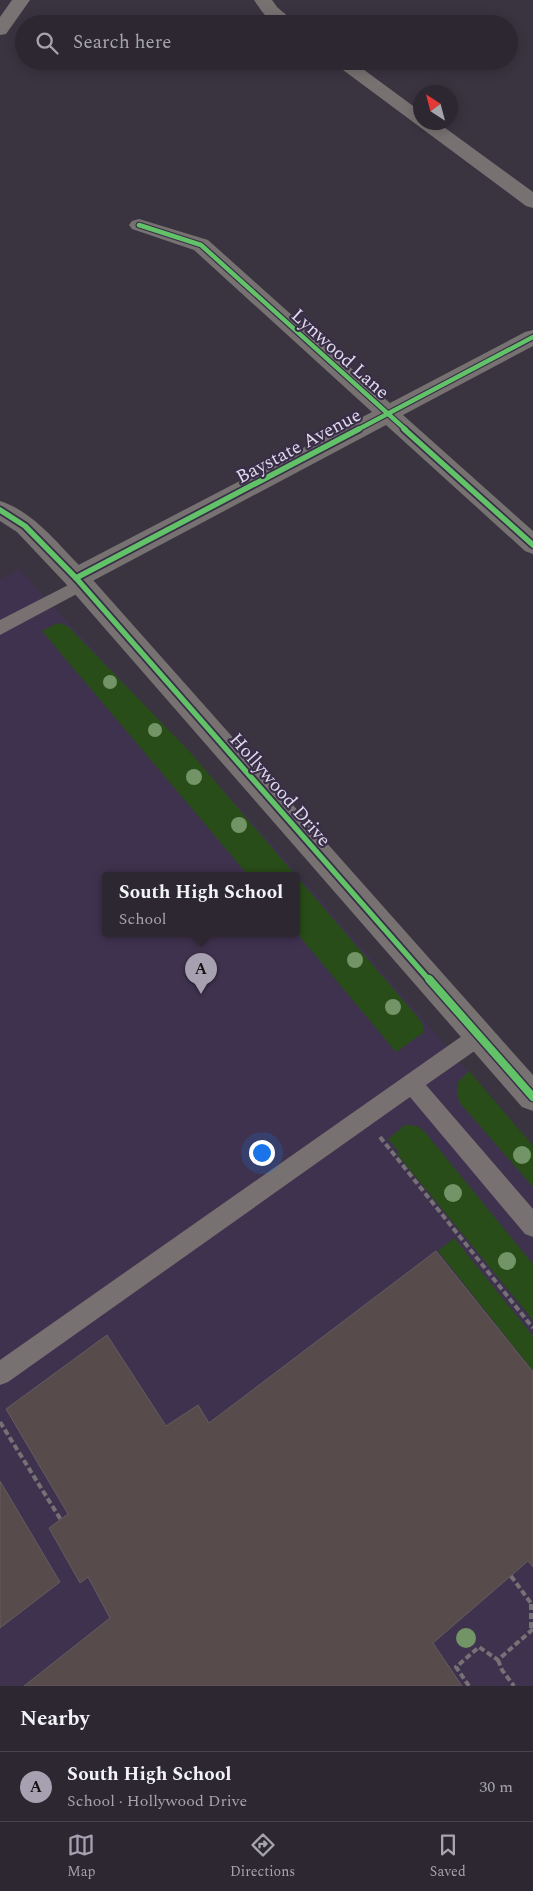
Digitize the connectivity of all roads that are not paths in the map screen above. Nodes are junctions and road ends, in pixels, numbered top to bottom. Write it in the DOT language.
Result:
graph roads {
  1 [pos="20,0"];
  2 [pos="263,0"];
  3 [pos="276,15"];
  4 [pos="0,30"];
  5 [pos="352,70"];
  6 [pos="413,115"];
  7 [pos="435,130"];
  8 [pos="533,202"];
  9 [pos="139,225"];
  10 [pos="533,338"];
  11 [pos="388,415"];
  12 [pos="0,510"];
  13 [pos="533,545"];
  14 [pos="78,582"];
  15 [pos="0,628"];
  16 [pos="479,1036"];
  17 [pos="412,1083"];
  18 [pos="533,1097"];
  19 [pos="533,1226"];
  20 [pos="0,1374"];
  1 -- 4 [label="main road"];
  2 -- 3 [label="street"];
  5 -- 6 [label="street"];
  7 -- 8 [label="street"];
  9 -- 11 [label="street, Lynwood Lane"];
  10 -- 11 [label="street, Baystate Avenue"];
  11 -- 13 [label="street, Lynwood Lane"];
  11 -- 14 [label="street, Baystate Avenue"];
  12 -- 14 [label="street, Hollywood Drive"];
  14 -- 15 [label="lane"];
  14 -- 16 [label="street, Hollywood Drive"];
  16 -- 17 [label="lane"];
  16 -- 18 [label="street, Hollywood Drive"];
  17 -- 19 [label="lane"];
  17 -- 20 [label="lane"];
}
